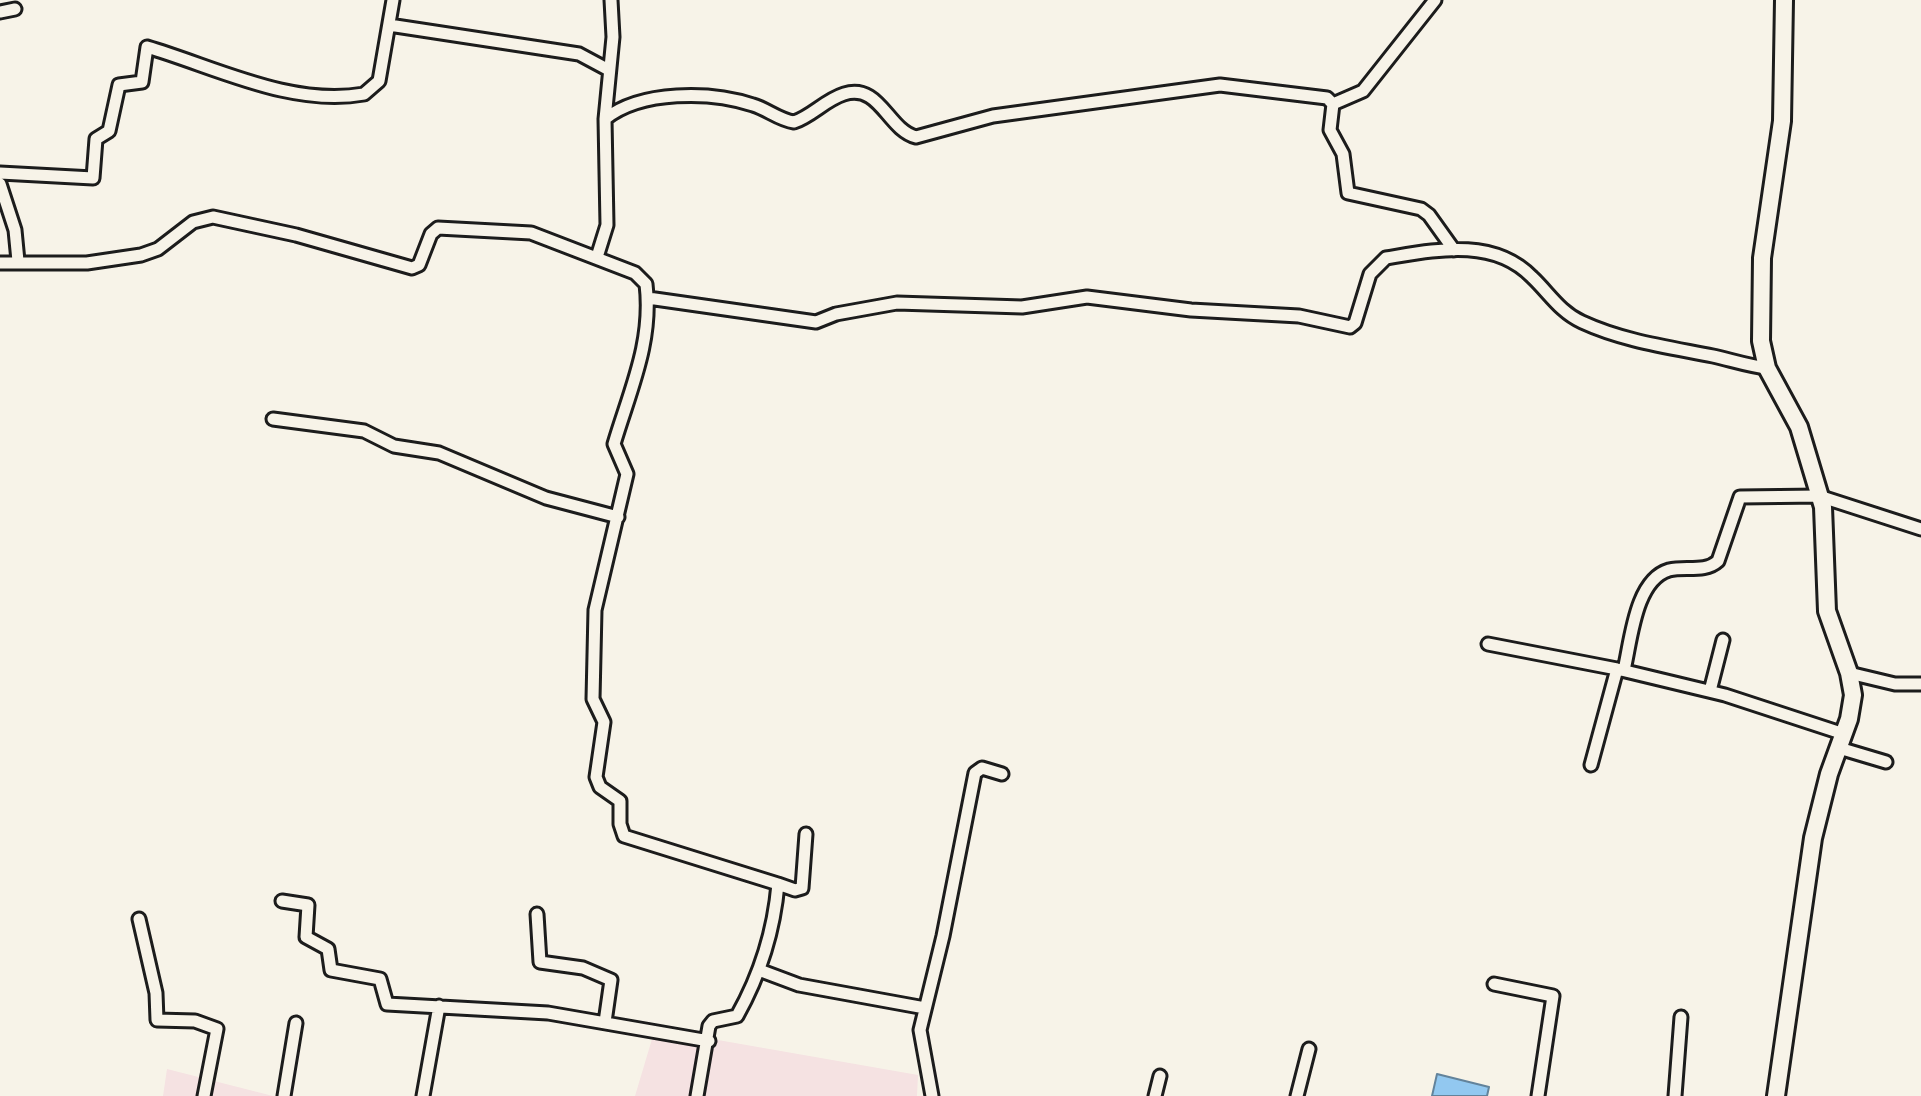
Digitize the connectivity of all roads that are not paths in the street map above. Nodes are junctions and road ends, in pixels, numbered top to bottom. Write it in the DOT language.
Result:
graph roads {
  1 [pos="393,0"];
  2 [pos="611,0"];
  3 [pos="1435,0"];
  4 [pos="1784,0"];
  5 [pos="15,9"];
  6 [pos="0,12"];
  7 [pos="389,25"];
  8 [pos="607,69"];
  9 [pos="1333,104"];
  10 [pos="605,119"];
  11 [pos="0,173"];
  12 [pos="0,184"];
  13 [pos="1454,250"];
  14 [pos="597,257"];
  15 [pos="18,261"];
  16 [pos="0,263"];
  17 [pos="648,298"];
  18 [pos="1767,368"];
  19 [pos="273,419"];
  20 [pos="1819,496"];
  21 [pos="618,517"];
  22 [pos="1921,529"];
  23 [pos="1723,640"];
  24 [pos="1488,644"];
  25 [pos="1620,669"];
  26 [pos="1849,673"];
  27 [pos="1921,684"];
  28 [pos="1710,691"];
  29 [pos="1841,741"];
  30 [pos="1886,762"];
  31 [pos="1591,765"];
  32 [pos="1002,774"];
  33 [pos="806,834"];
  34 [pos="778,884"];
  35 [pos="282,901"];
  36 [pos="537,914"];
  37 [pos="139,919"];
  38 [pos="759,970"];
  39 [pos="1494,984"];
  40 [pos="439,1006"];
  41 [pos="925,1008"];
  42 [pos="1681,1017"];
  43 [pos="605,1022"];
  44 [pos="296,1023"];
  45 [pos="709,1041"];
  46 [pos="1309,1049"];
  47 [pos="1160,1076"];
  48 [pos="204,1096"];
  49 [pos="284,1096"];
  50 [pos="423,1096"];
  51 [pos="697,1096"];
  52 [pos="932,1096"];
  53 [pos="1155,1096"];
  54 [pos="1297,1096"];
  55 [pos="1538,1096"];
  56 [pos="1675,1096"];
  57 [pos="1776,1096"];
  1 -- 7 [label="street"];
  2 -- 8 [label="street"];
  3 -- 9 [label="street"];
  4 -- 18 [label="highway"];
  5 -- 6 [label="street"];
  7 -- 8 [label="street"];
  7 -- 11 [label="street"];
  8 -- 10 [label="street"];
  9 -- 10 [label="street"];
  9 -- 13 [label="street"];
  10 -- 14 [label="street"];
  12 -- 15 [label="street"];
  13 -- 17 [label="street"];
  13 -- 18 [label="street"];
  14 -- 15 [label="street"];
  14 -- 17 [label="street"];
  15 -- 16 [label="street"];
  17 -- 21 [label="street"];
  18 -- 20 [label="highway"];
  19 -- 21 [label="street"];
  20 -- 22 [label="street"];
  20 -- 25 [label="street"];
  20 -- 26 [label="highway"];
  21 -- 34 [label="street"];
  23 -- 28 [label="street"];
  24 -- 25 [label="street"];
  25 -- 28 [label="street"];
  25 -- 31 [label="street"];
  26 -- 27 [label="street"];
  26 -- 29 [label="highway"];
  28 -- 29 [label="street"];
  29 -- 30 [label="street"];
  29 -- 57 [label="highway"];
  32 -- 41 [label="street"];
  33 -- 34 [label="street"];
  34 -- 38 [label="street"];
  35 -- 40 [label="street"];
  36 -- 43 [label="street"];
  37 -- 48 [label="street"];
  38 -- 41 [label="street"];
  38 -- 45 [label="street"];
  39 -- 55 [label="street"];
  40 -- 43 [label="street"];
  40 -- 50 [label="street"];
  41 -- 52 [label="street"];
  42 -- 56 [label="street"];
  43 -- 45 [label="street"];
  44 -- 49 [label="street"];
  45 -- 51 [label="street"];
  46 -- 54 [label="street"];
  47 -- 53 [label="street"];
}
